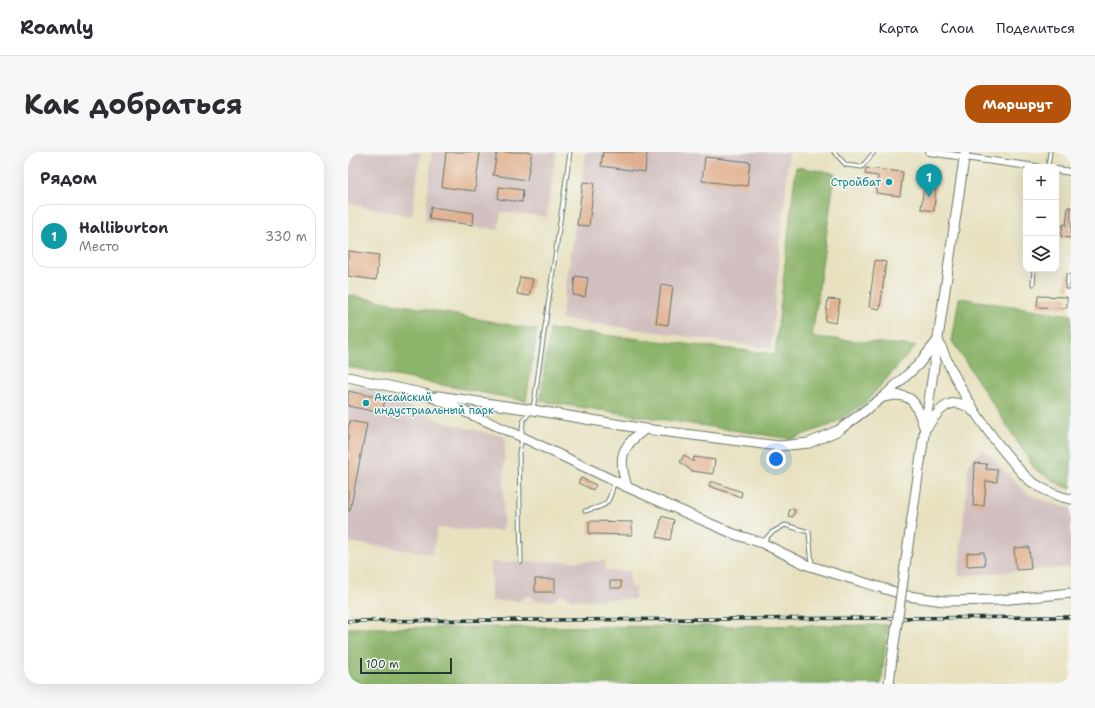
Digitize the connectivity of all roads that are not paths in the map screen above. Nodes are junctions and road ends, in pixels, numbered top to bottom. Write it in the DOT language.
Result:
graph roads {
  1 [pos="570,152"];
  2 [pos="834,152"];
  3 [pos="874,152"];
  4 [pos="929,152"];
  5 [pos="1050,152"];
  6 [pos="965,154"];
  7 [pos="1048,164"];
  8 [pos="1023,165"];
  9 [pos="1059,170"];
  10 [pos="1071,172"];
  11 [pos="1034,272"];
  12 [pos="1032,284"];
  13 [pos="938,340"];
  14 [pos="348,377"];
  15 [pos="425,394"];
  16 [pos="883,397"];
  17 [pos="533,410"];
  18 [pos="980,419"];
  19 [pos="645,429"];
  20 [pos="925,430"];
  21 [pos="522,437"];
  22 [pos="614,481"];
  23 [pos="627,487"];
  24 [pos="1071,499"];
  25 [pos="585,511"];
  26 [pos="762,543"];
  27 [pos="521,562"];
  28 [pos="812,566"];
  29 [pos="1071,593"];
  30 [pos="889,684"];
  1 -- 17 [label="lane"];
  2 -- 3 [label="lane"];
  4 -- 6 [label="street"];
  5 -- 7 [label="lane"];
  6 -- 8 [label="street"];
  6 -- 13 [label="main road"];
  9 -- 10 [label="street"];
  11 -- 12 [label="lane"];
  13 -- 16 [label="main road"];
  13 -- 18 [label="main road"];
  13 -- 20 [label="main road"];
  14 -- 15 [label="main road"];
  15 -- 17 [label="main road"];
  15 -- 21 [label="main road"];
  16 -- 19 [label="main road"];
  16 -- 20 [label="main road"];
  17 -- 19 [label="main road"];
  17 -- 21 [label="lane"];
  18 -- 20 [label="main road"];
  18 -- 24 [label="main road"];
  19 -- 23 [label="main road"];
  20 -- 30 [label="main road, bridge"];
  21 -- 22 [label="main road"];
  21 -- 27 [label="lane"];
  22 -- 23 [label="main road"];
  22 -- 25 [label="lane"];
  23 -- 26 [label="main road"];
  26 -- 28 [label="main road"];
  26 -- 28 [label="lane"];
  28 -- 29 [label="main road"];
}
